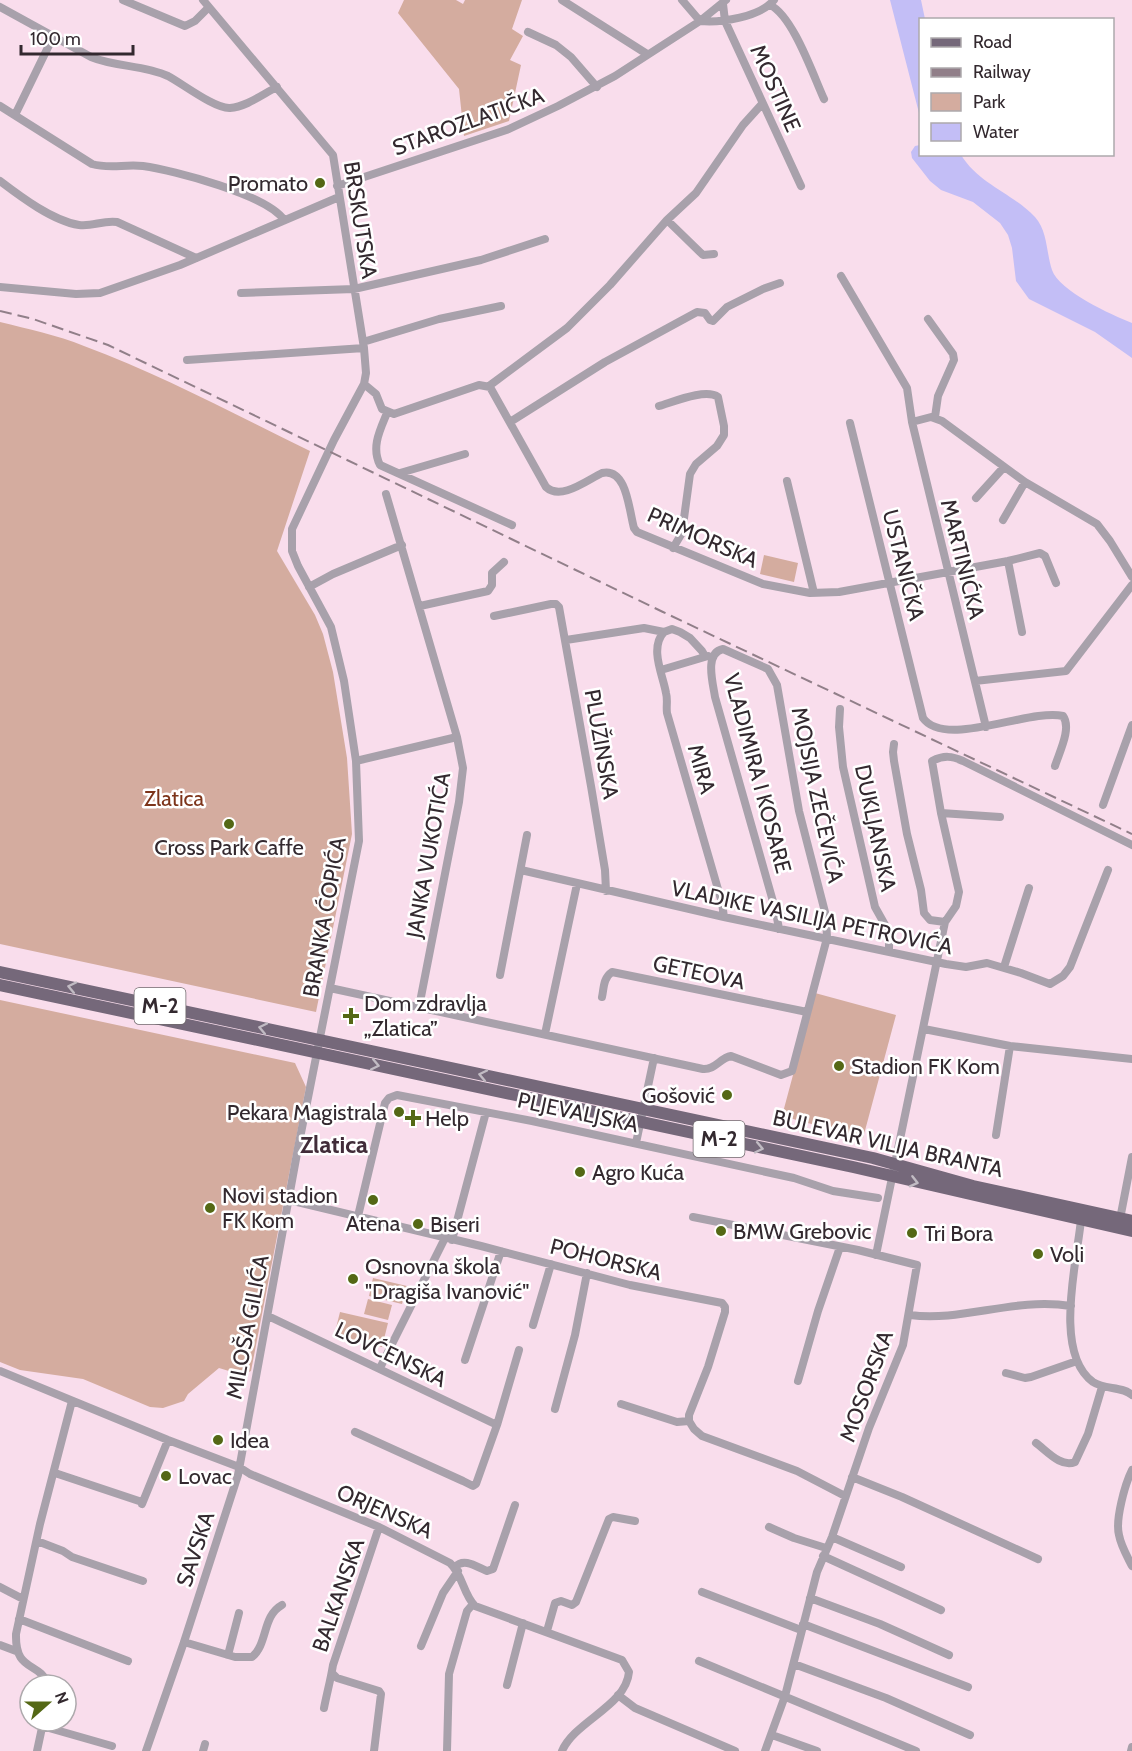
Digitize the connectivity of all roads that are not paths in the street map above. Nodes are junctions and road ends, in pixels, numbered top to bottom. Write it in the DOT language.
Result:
graph roads {
  1 [pos="123,0"];
  2 [pos="203,0"];
  3 [pos="562,0"];
  4 [pos="682,0"];
  5 [pos="724,2"];
  6 [pos="772,2"];
  7 [pos="209,7"];
  8 [pos="1,9"];
  9 [pos="700,21"];
  10 [pos="725,21"];
  11 [pos="528,32"];
  12 [pos="53,37"];
  13 [pos="647,54"];
  14 [pos="277,87"];
  15 [pos="597,87"];
  16 [pos="824,99"];
  17 [pos="762,104"];
  18 [pos="0,106"];
  19 [pos="15,115"];
  20 [pos="0,181"];
  21 [pos="337,186"];
  22 [pos="801,186"];
  23 [pos="339,197"];
  24 [pos="284,220"];
  25 [pos="667,220"];
  26 [pos="545,239"];
  27 [pos="714,254"];
  28 [pos="195,258"];
  29 [pos="840,276"];
  30 [pos="780,283"];
  31 [pos="0,287"];
  32 [pos="354,289"];
  33 [pos="241,293"];
  34 [pos="501,306"];
  35 [pos="928,319"];
  36 [pos="363,345"];
  37 [pos="187,360"];
  38 [pos="364,384"];
  39 [pos="489,386"];
  40 [pos="659,406"];
  41 [pos="387,413"];
  42 [pos="935,417"];
  43 [pos="510,422"];
  44 [pos="912,422"];
  45 [pos="850,423"];
  46 [pos="465,454"];
  47 [pos="1004,466"];
  48 [pos="400,473"];
  49 [pos="787,481"];
  50 [pos="1025,482"];
  51 [pos="386,494"];
  52 [pos="976,498"];
  53 [pos="1003,520"];
  54 [pos="512,525"];
  55 [pos="402,545"];
  56 [pos="673,548"];
  57 [pos="1008,561"];
  58 [pos="504,562"];
  59 [pos="947,572"];
  60 [pos="1132,577"];
  61 [pos="1056,583"];
  62 [pos="890,584"];
  63 [pos="1132,585"];
  64 [pos="309,587"];
  65 [pos="814,593"];
  66 [pos="420,606"];
  67 [pos="494,616"];
  68 [pos="664,632"];
  69 [pos="1022,632"];
  70 [pos="566,640"];
  71 [pos="710,657"];
  72 [pos="661,670"];
  73 [pos="975,681"];
  74 [pos="840,709"];
  75 [pos="1132,725"];
  76 [pos="986,727"];
  77 [pos="457,737"];
  78 [pos="894,744"];
  79 [pos="356,761"];
  80 [pos="1055,766"];
  81 [pos="1103,805"];
  82 [pos="941,813"];
  83 [pos="1000,817"];
  84 [pos="527,835"];
  85 [pos="1132,844"];
  86 [pos="521,870"];
  87 [pos="1108,870"];
  88 [pos="577,884"];
  89 [pos="1029,888"];
  90 [pos="606,891"];
  91 [pos="724,917"];
  92 [pos="945,922"];
  93 [pos="779,929"];
  94 [pos="827,938"];
  95 [pos="889,951"];
  96 [pos="938,963"];
  97 [pos="1004,967"];
  98 [pos="0,972"];
  99 [pos="500,975"];
  100 [pos="0,985"];
  101 [pos="330,988"];
  102 [pos="602,997"];
  103 [pos="419,1007"];
  104 [pos="807,1012"];
  105 [pos="924,1029"];
  106 [pos="545,1034"];
  107 [pos="320,1040"];
  108 [pos="1010,1046"];
  109 [pos="317,1053"];
  110 [pos="654,1058"];
  111 [pos="1132,1059"];
  112 [pos="643,1109"];
  113 [pos="486,1112"];
  114 [pos="640,1122"];
  115 [pos="996,1135"];
  116 [pos="636,1143"];
  117 [pos="1132,1157"];
  118 [pos="895,1170"];
  119 [pos="878,1198"];
  120 [pos="289,1200"];
  121 [pos="358,1216"];
  122 [pos="693,1217"];
  123 [pos="1081,1220"];
  124 [pos="1126,1220"];
  125 [pos="1132,1231"];
  126 [pos="449,1239"];
  127 [pos="840,1247"];
  128 [pos="501,1251"];
  129 [pos="876,1255"];
  130 [pos="551,1264"];
  131 [pos="587,1273"];
  132 [pos="1071,1306"];
  133 [pos="910,1315"];
  134 [pos="268,1316"];
  135 [pos="532,1325"];
  136 [pos="519,1350"];
  137 [pos="465,1360"];
  138 [pos="1077,1361"];
  139 [pos="380,1368"];
  140 [pos="0,1371"];
  141 [pos="1006,1372"];
  142 [pos="798,1381"];
  143 [pos="1102,1387"];
  144 [pos="1132,1395"];
  145 [pos="72,1401"];
  146 [pos="621,1404"];
  147 [pos="555,1409"];
  148 [pos="689,1421"];
  149 [pos="497,1425"];
  150 [pos="354,1432"];
  151 [pos="168,1440"];
  152 [pos="1036,1443"];
  153 [pos="239,1467"];
  154 [pos="1132,1470"];
  155 [pos="55,1473"];
  156 [pos="852,1478"];
  157 [pos="845,1496"];
  158 [pos="515,1505"];
  159 [pos="635,1521"];
  160 [pos="379,1527"];
  161 [pos="769,1527"];
  162 [pos="832,1538"];
  163 [pos="37,1541"];
  164 [pos="825,1552"];
  165 [pos="1038,1559"];
  166 [pos="1132,1566"];
  167 [pos="901,1567"];
  168 [pos="456,1569"];
  169 [pos="143,1581"];
  170 [pos="0,1587"];
  171 [pos="702,1592"];
  172 [pos="810,1598"];
  173 [pos="23,1599"];
  174 [pos="472,1604"];
  175 [pos="282,1605"];
  176 [pos="941,1610"];
  177 [pos="240,1613"];
  178 [pos="19,1620"];
  179 [pos="523,1623"];
  180 [pos="802,1627"];
  181 [pos="547,1631"];
  182 [pos="183,1642"];
  183 [pos="0,1645"];
  184 [pos="421,1646"];
  185 [pos="16,1651"];
  186 [pos="228,1655"];
  187 [pos="949,1656"];
  188 [pos="128,1661"];
  189 [pos="699,1661"];
  190 [pos="794,1664"];
  191 [pos="38,1673"];
  192 [pos="333,1674"];
  193 [pos="507,1685"];
  194 [pos="968,1687"];
  195 [pos="618,1695"];
  196 [pos="785,1696"];
  197 [pos="324,1708"];
  198 [pos="41,1733"];
  199 [pos="71,1733"];
  200 [pos="772,1735"];
  201 [pos="970,1735"];
  202 [pos="112,1746"];
  203 [pos="565,1750"];
  204 [pos="38,1751"];
  205 [pos="146,1751"];
  206 [pos="374,1751"];
  207 [pos="447,1751"];
  208 [pos="735,1751"];
  209 [pos="765,1751"];
  210 [pos="818,1751"];
  211 [pos="916,1751"];
  1 -- 7 [label="street"];
  2 -- 7 [label="street, BRSKUTSKA"];
  3 -- 13 [label="street"];
  4 -- 9 [label="street"];
  5 -- 9 [label="street, STAROZLATIČKA"];
  5 -- 10 [label="street, MOSTINE"];
  6 -- 10 [label="street"];
  6 -- 16 [label="street"];
  7 -- 14 [label="street, BRSKUTSKA"];
  8 -- 12 [label="street"];
  9 -- 10 [label="street"];
  9 -- 13 [label="street, STAROZLATIČKA"];
  10 -- 17 [label="street, MOSTINE"];
  11 -- 15 [label="street"];
  12 -- 14 [label="street"];
  12 -- 19 [label="street"];
  13 -- 15 [label="street, STAROZLATIČKA"];
  14 -- 21 [label="street, BRSKUTSKA"];
  15 -- 21 [label="street, STAROZLATIČKA"];
  17 -- 22 [label="street, MOSTINE"];
  17 -- 25 [label="street"];
  18 -- 19 [label="street"];
  19 -- 24 [label="street"];
  20 -- 28 [label="street"];
  21 -- 23 [label="street, BRSKUTSKA"];
  23 -- 24 [label="street"];
  23 -- 32 [label="street, BRSKUTSKA"];
  24 -- 28 [label="street"];
  25 -- 27 [label="street"];
  25 -- 39 [label="street"];
  26 -- 32 [label="street"];
  28 -- 31 [label="street"];
  29 -- 44 [label="street, MARTINIĆKA"];
  30 -- 43 [label="street"];
  32 -- 33 [label="street"];
  32 -- 36 [label="street, BRSKUTSKA"];
  34 -- 36 [label="street"];
  35 -- 42 [label="street"];
  36 -- 37 [label="street"];
  36 -- 38 [label="street, BRSKUTSKA"];
  38 -- 41 [label="street"];
  38 -- 64 [label="street, BRANKA ĆOPIĆA"];
  39 -- 41 [label="street"];
  39 -- 43 [label="street, PRIMORSKA"];
  40 -- 56 [label="street"];
  41 -- 48 [label="street"];
  42 -- 44 [label="street"];
  42 -- 47 [label="street"];
  43 -- 56 [label="street, PRIMORSKA"];
  44 -- 59 [label="street, MARTINIĆKA"];
  45 -- 62 [label="street, USTANIČKA"];
  46 -- 48 [label="street"];
  47 -- 50 [label="street"];
  47 -- 52 [label="street"];
  48 -- 54 [label="street"];
  49 -- 65 [label="street"];
  50 -- 53 [label="street"];
  50 -- 60 [label="street"];
  51 -- 55 [label="street, JANKA VUKOTIĆA"];
  55 -- 64 [label="street"];
  55 -- 66 [label="street, JANKA VUKOTIĆA"];
  56 -- 65 [label="street, PRIMORSKA"];
  57 -- 59 [label="street, PRIMORSKA"];
  57 -- 61 [label="street, PRIMORSKA"];
  57 -- 69 [label="street"];
  58 -- 66 [label="street"];
  59 -- 62 [label="street, PRIMORSKA"];
  59 -- 73 [label="street, MARTINIĆKA"];
  62 -- 65 [label="street, PRIMORSKA"];
  62 -- 76 [label="street, USTANIČKA"];
  63 -- 73 [label="street"];
  64 -- 79 [label="street, BRANKA ĆOPIĆA"];
  66 -- 77 [label="street, JANKA VUKOTIĆA"];
  67 -- 70 [label="street, PLUŽINSKA"];
  68 -- 70 [label="street"];
  68 -- 71 [label="street"];
  68 -- 72 [label="street, MIRA"];
  70 -- 90 [label="street, PLUŽINSKA"];
  71 -- 72 [label="street"];
  71 -- 93 [label="street, VLADIMIRA I KOSARE"];
  71 -- 94 [label="street, MOJSIJA ZEČEVIĆA"];
  72 -- 91 [label="street, MIRA"];
  73 -- 76 [label="street, MARTINIĆKA"];
  74 -- 95 [label="street, DUKLJANSKA"];
  75 -- 81 [label="street"];
  76 -- 80 [label="street"];
  77 -- 79 [label="street"];
  77 -- 103 [label="street, JANKA VUKOTIĆA"];
  78 -- 92 [label="street"];
  79 -- 101 [label="street, BRANKA ĆOPIĆA"];
  82 -- 83 [label="street"];
  82 -- 85 [label="street"];
  82 -- 92 [label="street"];
  84 -- 86 [label="street"];
  86 -- 88 [label="street, VLADIKE VASILIJA PETROVIĆA"];
  86 -- 99 [label="street"];
  87 -- 97 [label="street, VLADIKE VASILIJA PETROVIĆA"];
  88 -- 90 [label="street, VLADIKE VASILIJA PETROVIĆA"];
  88 -- 106 [label="street"];
  89 -- 97 [label="street"];
  90 -- 91 [label="street, VLADIKE VASILIJA PETROVIĆA"];
  91 -- 93 [label="street, VLADIKE VASILIJA PETROVIĆA"];
  92 -- 96 [label="street"];
  93 -- 94 [label="street, VLADIKE VASILIJA PETROVIĆA"];
  94 -- 95 [label="street, VLADIKE VASILIJA PETROVIĆA"];
  94 -- 104 [label="street, MOJSIJA ZEČEVIĆA"];
  95 -- 96 [label="street, VLADIKE VASILIJA PETROVIĆA"];
  96 -- 97 [label="street, VLADIKE VASILIJA PETROVIĆA"];
  96 -- 105 [label="street"];
  107 -- 98 [label="main road, BULEVAR VILIJA BRANTA / M-2, one-way"];
  100 -- 109 [label="main road, BULEVAR VILIJA BRANTA / M-2"];
  101 -- 103 [label="street"];
  101 -- 107 [label="street, BRANKA ĆOPIĆA"];
  102 -- 104 [label="street, GETEOVA"];
  103 -- 106 [label="street"];
  104 -- 110 [label="street, MOJSIJA ZEČEVIĆA"];
  105 -- 108 [label="street"];
  105 -- 118 [label="street"];
  106 -- 110 [label="street"];
  107 -- 109 [label="street, BRANKA ĆOPIĆA"];
  112 -- 107 [label="main road, BULEVAR VILIJA BRANTA / M-2, one-way"];
  108 -- 111 [label="street"];
  108 -- 115 [label="street"];
  109 -- 114 [label="main road, BULEVAR VILIJA BRANTA / M-2, one-way"];
  109 -- 120 [label="street, MILOŠA GILIĆA"];
  110 -- 112 [label="street"];
  112 -- 114 [label="street"];
  112 -- 118 [label="main road, BULEVAR VILIJA BRANTA / M-2"];
  113 -- 116 [label="street, PLJEVALJSKA"];
  113 -- 121 [label="street, PLJEVALJSKA"];
  113 -- 126 [label="street"];
  114 -- 116 [label="street"];
  114 -- 118 [label="main road, BULEVAR VILIJA BRANTA / M-2, one-way"];
  116 -- 119 [label="street, PLJEVALJSKA"];
  117 -- 124 [label="street"];
  118 -- 123 [label="main road, BULEVAR VILIJA BRANTA / M-2, one-way"];
  118 -- 124 [label="main road, BULEVAR VILIJA BRANTA / M-2"];
  118 -- 129 [label="street"];
  120 -- 121 [label="street, POHORSKA"];
  120 -- 134 [label="street, MILOŠA GILIĆA"];
  121 -- 126 [label="street, POHORSKA"];
  122 -- 127 [label="street"];
  123 -- 125 [label="main road, BULEVAR VILIJA BRANTA / M-2"];
  123 -- 132 [label="street"];
  126 -- 128 [label="street, POHORSKA"];
  126 -- 139 [label="street"];
  127 -- 129 [label="street"];
  127 -- 142 [label="street"];
  128 -- 130 [label="street, POHORSKA"];
  128 -- 137 [label="street"];
  129 -- 133 [label="street, MOSORSKA"];
  130 -- 131 [label="street, POHORSKA"];
  130 -- 135 [label="street"];
  131 -- 147 [label="street"];
  131 -- 148 [label="street, POHORSKA"];
  132 -- 133 [label="street"];
  132 -- 138 [label="street"];
  133 -- 156 [label="street, MOSORSKA"];
  134 -- 139 [label="street, LOVĆENSKA"];
  134 -- 153 [label="street, MILOŠA GILIĆA"];
  136 -- 149 [label="street"];
  138 -- 141 [label="street"];
  138 -- 143 [label="street"];
  139 -- 149 [label="street, LOVĆENSKA"];
  140 -- 145 [label="street, ORJENSKA"];
  143 -- 144 [label="street"];
  143 -- 152 [label="street"];
  145 -- 151 [label="street, ORJENSKA"];
  145 -- 155 [label="street"];
  146 -- 148 [label="street"];
  148 -- 157 [label="street"];
  149 -- 150 [label="street"];
  151 -- 153 [label="street, ORJENSKA"];
  151 -- 155 [label="street"];
  153 -- 160 [label="street, ORJENSKA"];
  153 -- 182 [label="street, SAVSKA"];
  154 -- 166 [label="street"];
  155 -- 163 [label="street"];
  156 -- 157 [label="street, MOSORSKA"];
  156 -- 165 [label="street"];
  157 -- 162 [label="street, MOSORSKA"];
  158 -- 168 [label="street"];
  159 -- 181 [label="street"];
  160 -- 168 [label="street, ORJENSKA"];
  160 -- 192 [label="street, BALKANSKA"];
  161 -- 164 [label="street"];
  162 -- 164 [label="street, MOSORSKA"];
  162 -- 167 [label="street"];
  163 -- 169 [label="street"];
  163 -- 173 [label="street"];
  164 -- 172 [label="street, MOSORSKA"];
  164 -- 176 [label="street"];
  168 -- 174 [label="street"];
  168 -- 184 [label="street"];
  170 -- 173 [label="street"];
  171 -- 180 [label="street"];
  172 -- 180 [label="street, MOSORSKA"];
  172 -- 187 [label="street"];
  173 -- 178 [label="street"];
  174 -- 179 [label="street"];
  174 -- 207 [label="street"];
  175 -- 186 [label="street"];
  177 -- 186 [label="street"];
  178 -- 185 [label="street"];
  178 -- 188 [label="street"];
  179 -- 181 [label="street"];
  179 -- 193 [label="street"];
  180 -- 190 [label="street, MOSORSKA"];
  180 -- 194 [label="street"];
  181 -- 195 [label="street"];
  182 -- 186 [label="street"];
  182 -- 205 [label="street, SAVSKA"];
  183 -- 185 [label="street"];
  185 -- 191 [label="street"];
  189 -- 196 [label="street"];
  190 -- 196 [label="street, MOSORSKA"];
  190 -- 201 [label="street"];
  192 -- 197 [label="street, BALKANSKA"];
  192 -- 206 [label="street, BALKANSKA"];
  195 -- 203 [label="street"];
  195 -- 208 [label="street"];
  196 -- 200 [label="street, MOSORSKA"];
  196 -- 211 [label="street"];
  198 -- 204 [label="street"];
  199 -- 202 [label="street"];
  200 -- 209 [label="street, MOSORSKA"];
  200 -- 210 [label="street"];
}
